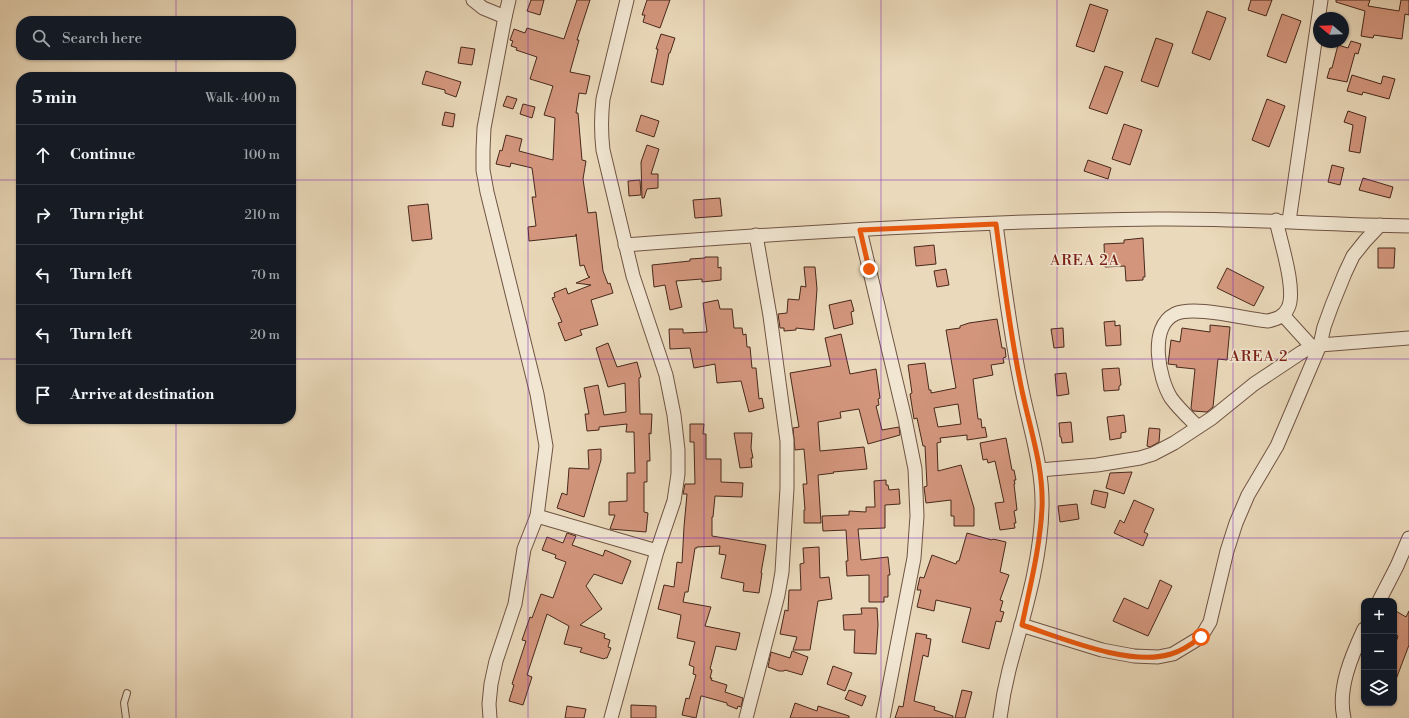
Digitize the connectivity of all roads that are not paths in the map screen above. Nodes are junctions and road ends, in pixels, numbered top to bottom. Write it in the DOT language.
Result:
graph roads {
  1 [pos="473,0"];
  2 [pos="509,0"];
  3 [pos="627,0"];
  4 [pos="1321,0"];
  5 [pos="505,17"];
  6 [pos="1276,220"];
  7 [pos="1289,221"];
  8 [pos="996,224"];
  9 [pos="1380,225"];
  10 [pos="1409,226"];
  11 [pos="860,230"];
  12 [pos="756,235"];
  13 [pos="625,245"];
  14 [pos="1283,315"];
  15 [pos="1409,338"];
  16 [pos="1316,346"];
  17 [pos="1198,427"];
  18 [pos="1040,470"];
  19 [pos="536,516"];
  20 [pos="1409,538"];
  21 [pos="657,551"];
  22 [pos="1381,598"];
  23 [pos="1022,625"];
  24 [pos="1362,634"];
  25 [pos="127,693"];
  26 [pos="126,718"];
  27 [pos="490,718"];
  28 [pos="612,718"];
  29 [pos="746,718"];
  30 [pos="883,718"];
  31 [pos="1000,718"];
  32 [pos="1344,718"];
  1 -- 5 [label="street"];
  2 -- 5 [label="street"];
  3 -- 13 [label="street"];
  4 -- 7 [label="street"];
  5 -- 19 [label="street"];
  6 -- 7 [label="street"];
  6 -- 8 [label="street"];
  6 -- 14 [label="street"];
  7 -- 9 [label="street"];
  8 -- 11 [label="street"];
  8 -- 18 [label="street"];
  9 -- 10 [label="street"];
  9 -- 16 [label="street"];
  11 -- 12 [label="street"];
  11 -- 30 [label="street"];
  12 -- 13 [label="street"];
  12 -- 29 [label="street"];
  13 -- 21 [label="street"];
  14 -- 16 [label="street"];
  14 -- 17 [label="street"];
  15 -- 16 [label="street"];
  16 -- 17 [label="street"];
  16 -- 23 [label="street"];
  17 -- 18 [label="street"];
  18 -- 23 [label="street"];
  19 -- 21 [label="street"];
  19 -- 27 [label="street"];
  20 -- 22 [label="street"];
  21 -- 28 [label="street"];
  23 -- 31 [label="street"];
  24 -- 32 [label="street"];
  25 -- 26 [label="lane"];
}
